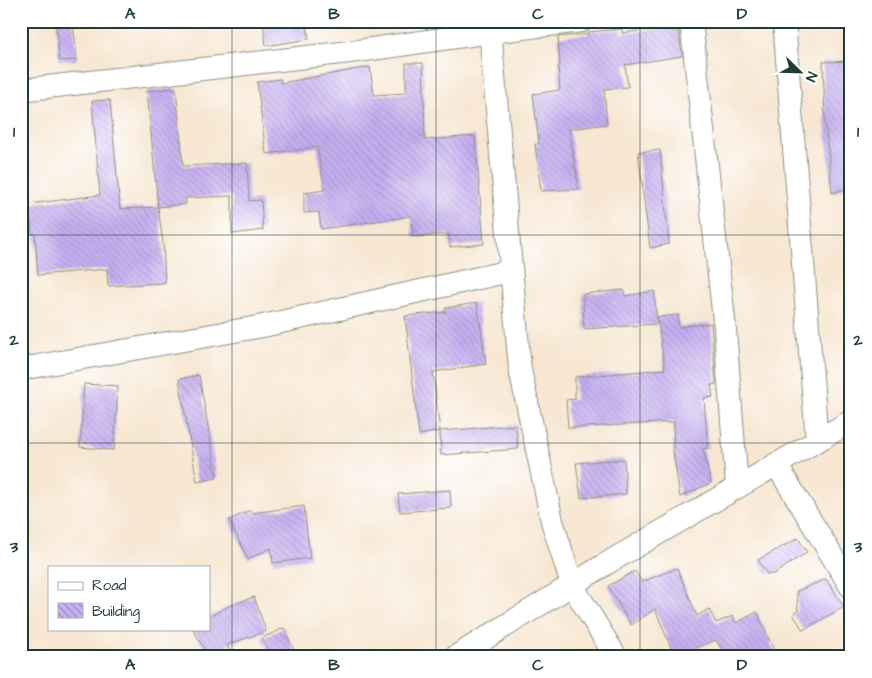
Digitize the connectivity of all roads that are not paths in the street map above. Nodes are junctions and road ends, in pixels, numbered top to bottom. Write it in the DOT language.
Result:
graph roads {
  1 [pos="581,21"];
  2 [pos="691,21"];
  3 [pos="784,21"];
  4 [pos="491,27"];
  5 [pos="21,90"];
  6 [pos="510,271"];
  7 [pos="21,369"];
  8 [pos="851,421"];
  9 [pos="817,441"];
  10 [pos="776,464"];
  11 [pos="737,487"];
  12 [pos="572,585"];
  13 [pos="851,587"];
  14 [pos="455,657"];
  15 [pos="616,657"];
  1 -- 4 [label="street"];
  2 -- 11 [label="street"];
  3 -- 9 [label="street"];
  4 -- 5 [label="street"];
  4 -- 6 [label="street"];
  6 -- 7 [label="street"];
  6 -- 12 [label="street"];
  8 -- 9 [label="street"];
  9 -- 10 [label="street"];
  10 -- 11 [label="street"];
  10 -- 13 [label="street"];
  11 -- 12 [label="street"];
  12 -- 14 [label="street"];
  12 -- 15 [label="street"];
}
